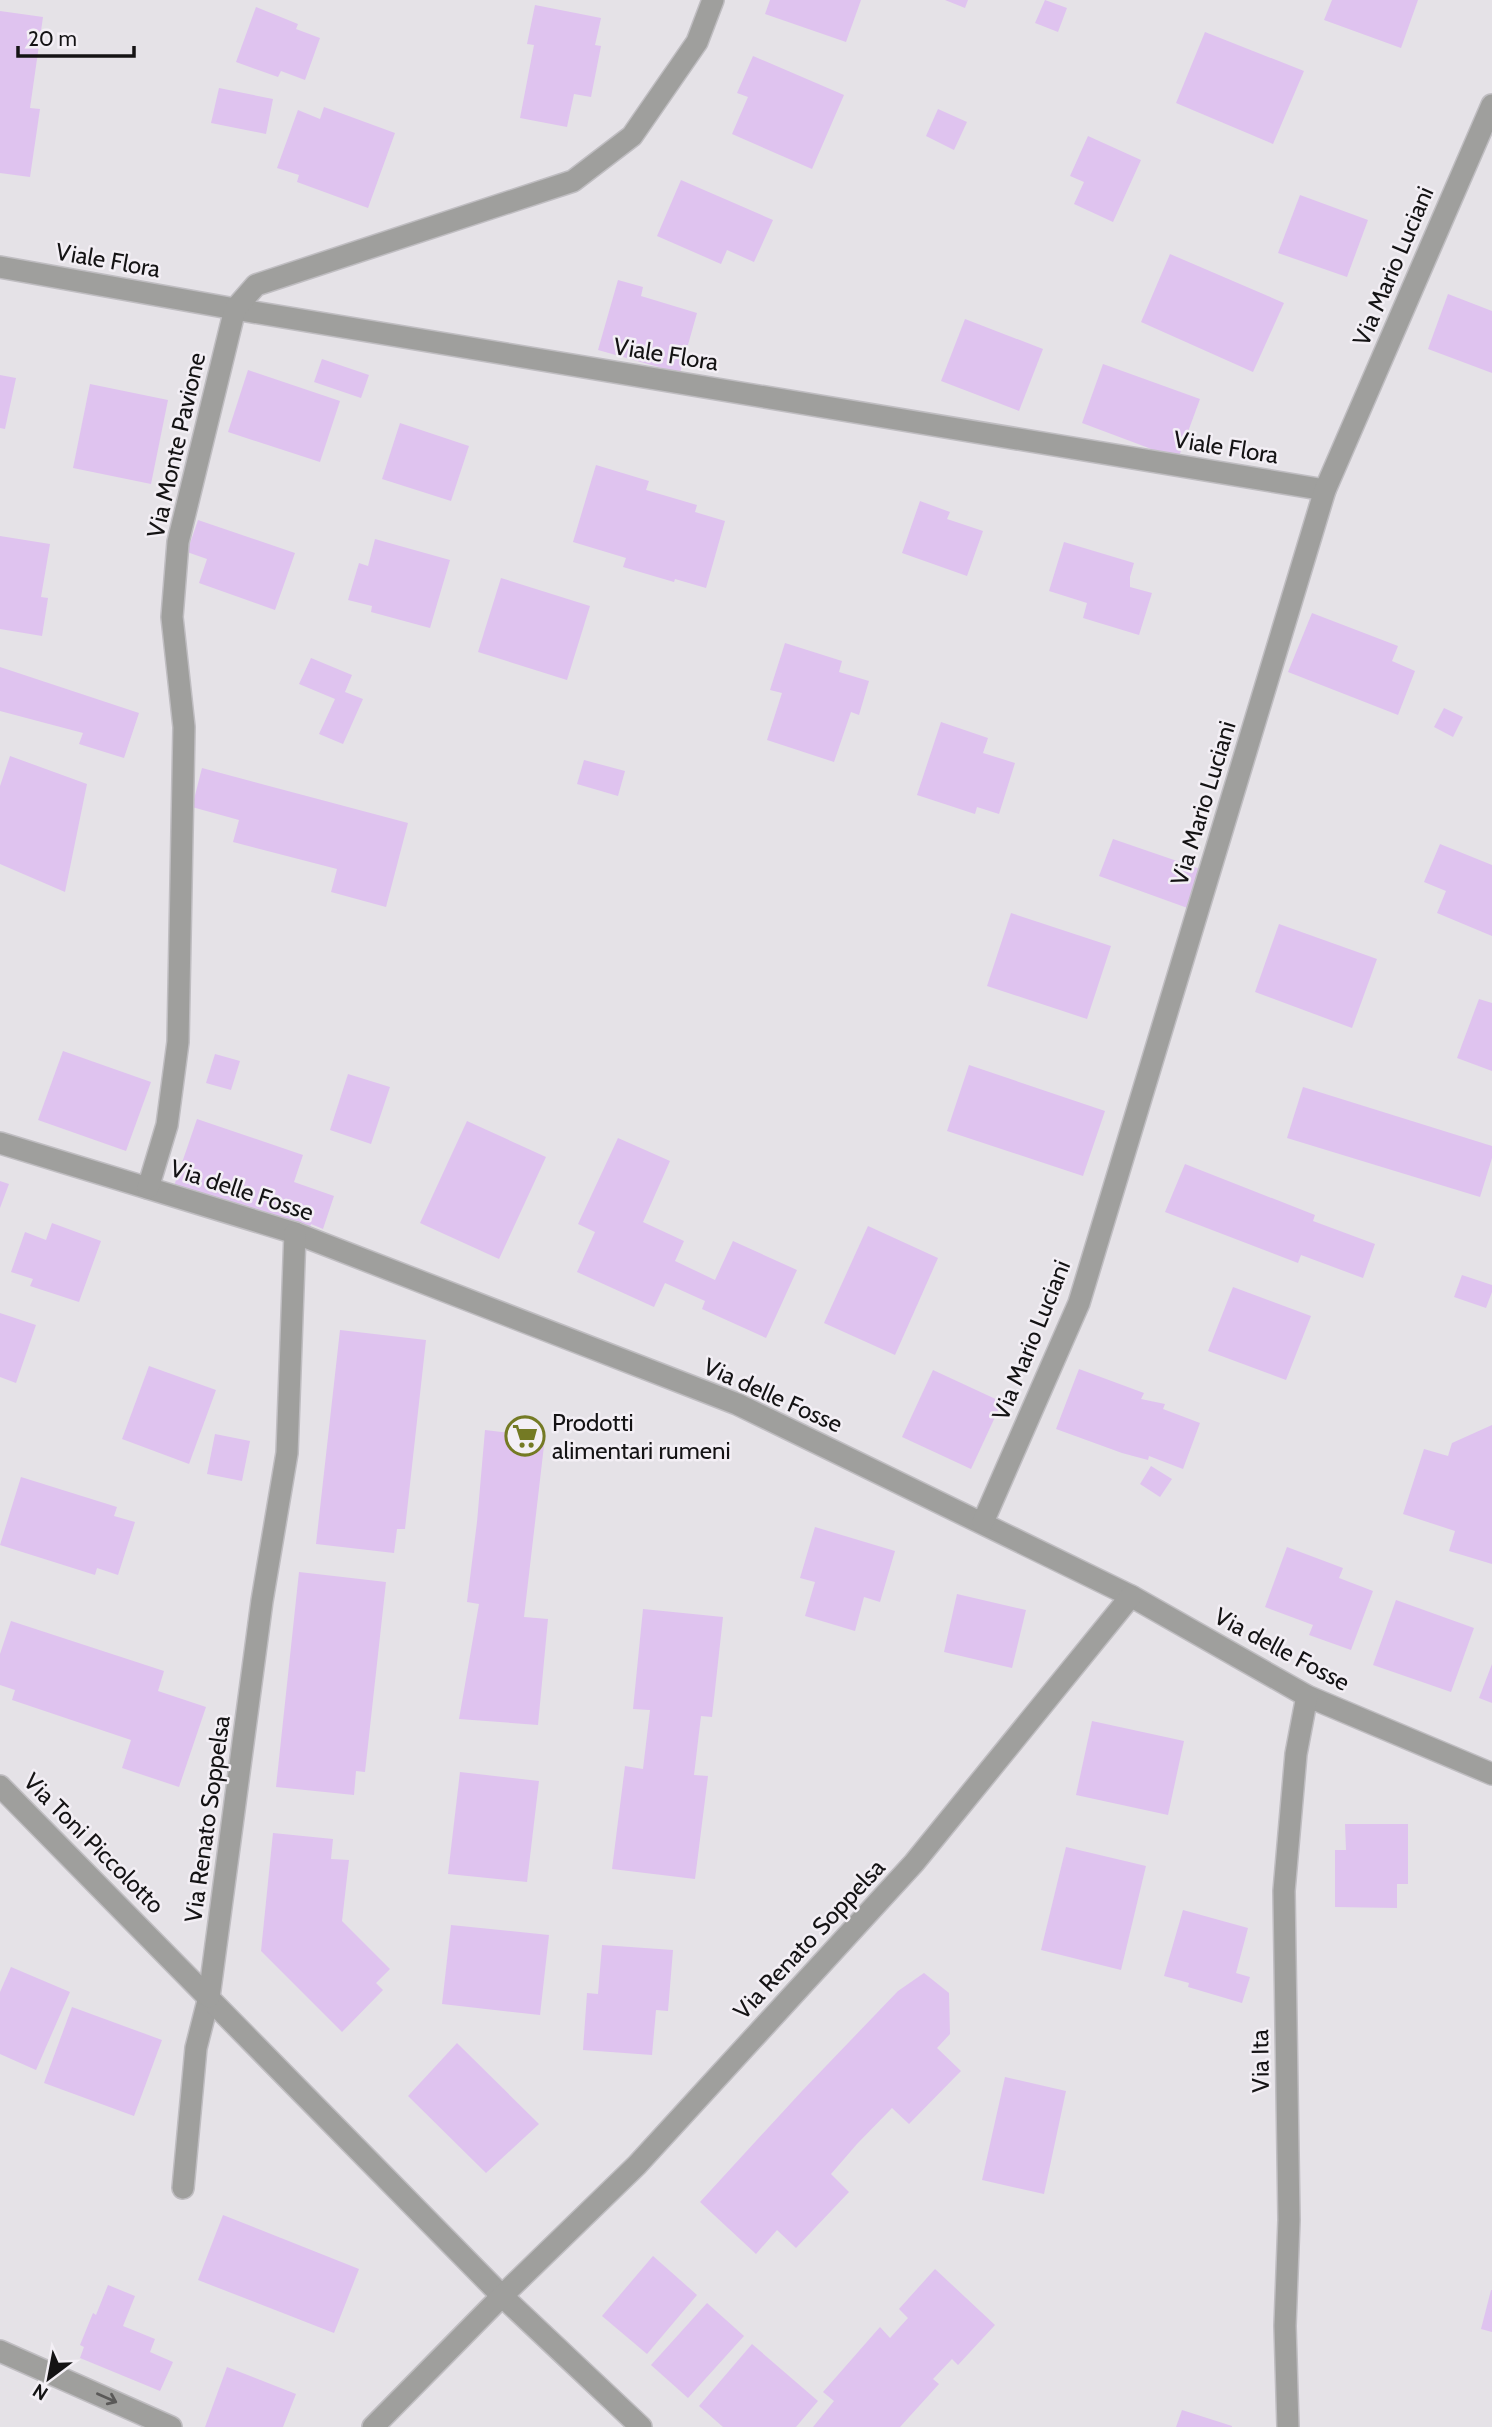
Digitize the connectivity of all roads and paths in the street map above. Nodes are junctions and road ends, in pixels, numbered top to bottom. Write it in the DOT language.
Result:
graph roads {
  1 [pos="713,0"];
  2 [pos="1492,105"];
  3 [pos="0,267"];
  4 [pos="235,309"];
  5 [pos="1325,491"];
  6 [pos="0,1143"];
  7 [pos="148,1188"];
  8 [pos="295,1233"];
  9 [pos="983,1522"];
  10 [pos="1131,1596"];
  11 [pos="1307,1696"];
  12 [pos="1492,1774"];
  13 [pos="0,1786"];
  14 [pos="209,1997"];
  15 [pos="183,2188"];
  16 [pos="502,2296"];
  17 [pos="0,2351"];
  18 [pos="171,2427"];
  19 [pos="373,2427"];
  20 [pos="641,2427"];
  21 [pos="1287,2427"];
  1 -- 4 [label="street"];
  2 -- 5 [label="street, Via Mario Luciani"];
  3 -- 4 [label="street, Viale Flora"];
  4 -- 5 [label="street, Viale Flora"];
  4 -- 7 [label="street, Via Monte Pavione"];
  5 -- 9 [label="street, Via Mario Luciani"];
  6 -- 7 [label="street, Via delle Fosse"];
  7 -- 8 [label="street, Via delle Fosse"];
  8 -- 9 [label="street, Via delle Fosse"];
  8 -- 14 [label="street, Via Renato Soppelsa"];
  9 -- 10 [label="street, Via delle Fosse"];
  10 -- 11 [label="street, Via delle Fosse"];
  10 -- 16 [label="street, Via Renato Soppelsa"];
  11 -- 12 [label="street, Via delle Fosse"];
  11 -- 21 [label="street, Via Ita"];
  13 -- 14 [label="street, Via Toni Piccolotto"];
  14 -- 15 [label="street, Via Renato Soppelsa"];
  14 -- 16 [label="street"];
  16 -- 19 [label="street, Via Renato Soppelsa"];
  16 -- 20 [label="street"];
  17 -- 18 [label="street, one-way"];
}
